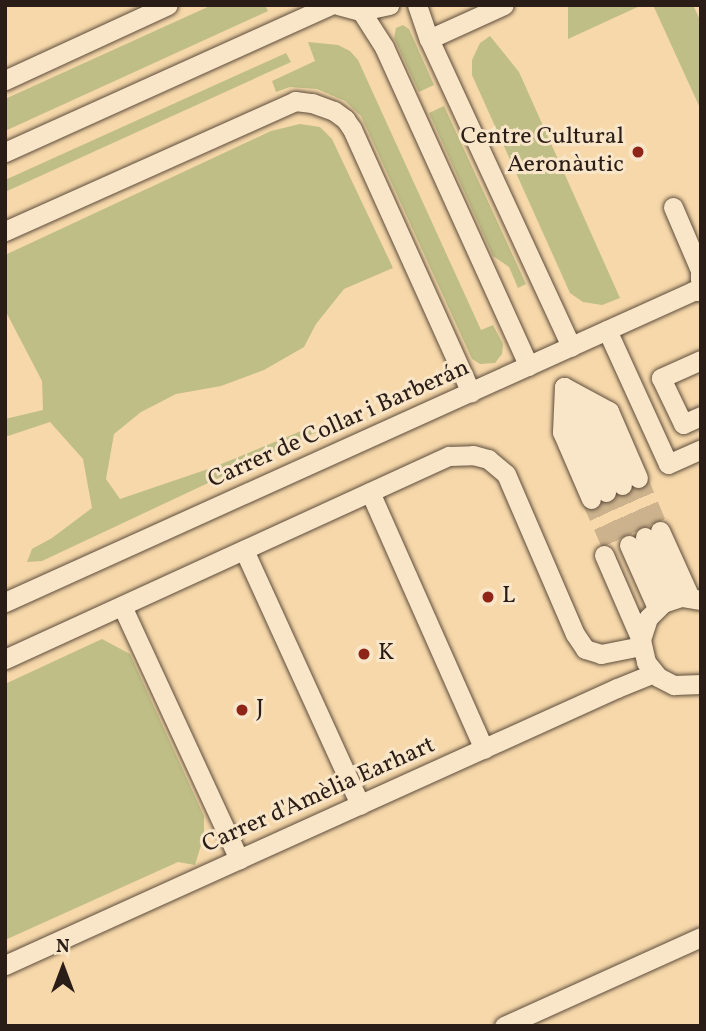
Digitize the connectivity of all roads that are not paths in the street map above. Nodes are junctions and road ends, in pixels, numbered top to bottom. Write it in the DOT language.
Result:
graph roads {
  1 [pos="168,5"];
  2 [pos="330,5"];
  3 [pos="338,5"];
  4 [pos="388,5"];
  5 [pos="417,5"];
  6 [pos="504,5"];
  7 [pos="361,12"];
  8 [pos="429,39"];
  9 [pos="5,80"];
  10 [pos="5,152"];
  11 [pos="673,208"];
  12 [pos="5,230"];
  13 [pos="699,285"];
  14 [pos="607,330"];
  15 [pos="571,347"];
  16 [pos="550,357"];
  17 [pos="701,359"];
  18 [pos="529,366"];
  19 [pos="564,387"];
  20 [pos="471,392"];
  21 [pos="701,416"];
  22 [pos="579,425"];
  23 [pos="701,449"];
  24 [pos="370,492"];
  25 [pos="630,544"];
  26 [pos="244,550"];
  27 [pos="5,602"];
  28 [pos="122,607"];
  29 [pos="664,616"];
  30 [pos="5,659"];
  31 [pos="654,674"];
  32 [pos="701,684"];
  33 [pos="484,748"];
  34 [pos="360,805"];
  35 [pos="239,859"];
  36 [pos="701,937"];
  37 [pos="5,965"];
  38 [pos="540,1018"];
  39 [pos="504,1026"];
  1 -- 9 [label="street"];
  2 -- 10 [label="street"];
  3 -- 7 [label="street"];
  4 -- 7 [label="street"];
  5 -- 8 [label="street"];
  6 -- 8 [label="street"];
  7 -- 18 [label="street"];
  8 -- 15 [label="street"];
  11 -- 13 [label="street"];
  12 -- 20 [label="street"];
  13 -- 14 [label="street, Carrer de Collar i Barberán"];
  14 -- 15 [label="street, Carrer de Collar i Barberán"];
  14 -- 23 [label="street"];
  15 -- 16 [label="street, Carrer de Collar i Barberán"];
  16 -- 18 [label="street, Carrer de Collar i Barberán"];
  16 -- 19 [label="street"];
  17 -- 21 [label="street"];
  18 -- 20 [label="street, Carrer de Collar i Barberán"];
  19 -- 22 [label="street"];
  19 -- 22 [label="street"];
  20 -- 27 [label="street, Carrer de Collar i Barberán"];
  22 -- 22 [label="street"];
  24 -- 26 [label="street"];
  24 -- 29 [label="street"];
  24 -- 33 [label="street"];
  25 -- 29 [label="street"];
  25 -- 29 [label="street"];
  25 -- 29 [label="street"];
  26 -- 28 [label="street"];
  26 -- 34 [label="street"];
  28 -- 30 [label="street"];
  28 -- 35 [label="street"];
  29 -- 31 [label="street"];
  31 -- 32 [label="street"];
  31 -- 33 [label="street, Carrer d'Amèlia Earhart"];
  33 -- 34 [label="street, Carrer d'Amèlia Earhart"];
  34 -- 35 [label="street, Carrer d'Amèlia Earhart"];
  35 -- 37 [label="street, Carrer d'Amèlia Earhart"];
  36 -- 38 [label="street"];
  38 -- 39 [label="street"];
}
